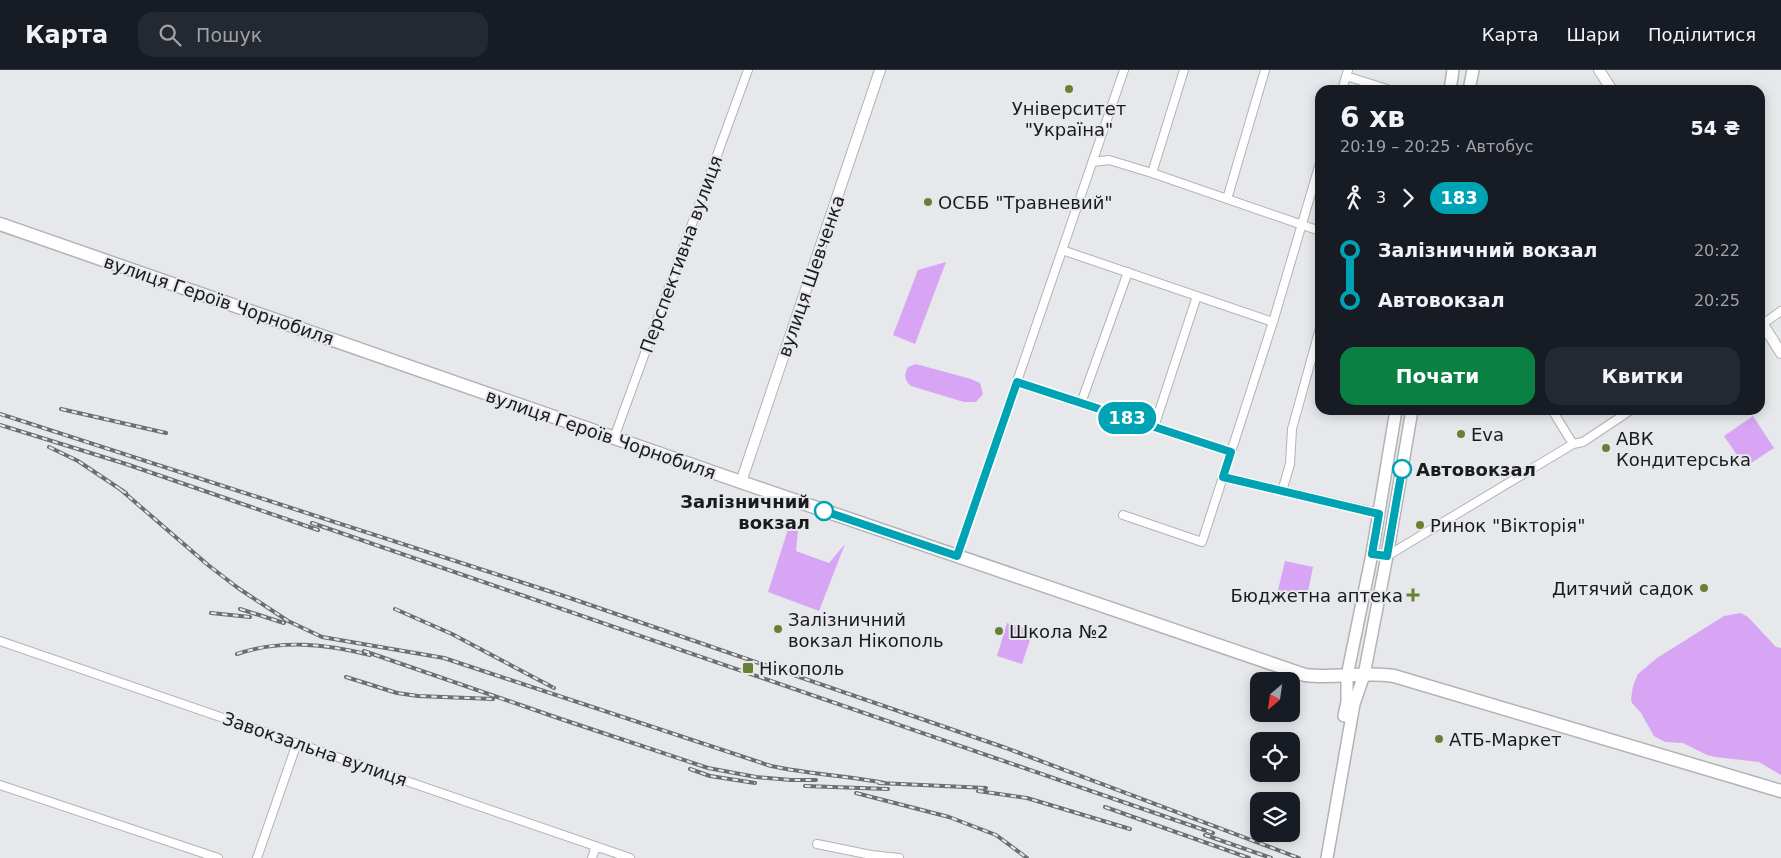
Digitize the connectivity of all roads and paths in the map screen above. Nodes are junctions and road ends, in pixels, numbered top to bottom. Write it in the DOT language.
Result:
graph roads {
  1 [pos="748,70"];
  2 [pos="880,70"];
  3 [pos="1124,70"];
  4 [pos="1184,70"];
  5 [pos="1265,70"];
  6 [pos="1453,70"];
  7 [pos="1473,70"];
  8 [pos="1599,70"];
  9 [pos="1347,73"];
  10 [pos="1343,85"];
  11 [pos="1377,85"];
  12 [pos="1451,85"];
  13 [pos="1470,85"];
  14 [pos="1609,85"];
  15 [pos="1093,162"];
  16 [pos="1152,173"];
  17 [pos="1315,179"];
  18 [pos="1227,199"];
  19 [pos="0,224"];
  20 [pos="1301,224"];
  21 [pos="1315,229"];
  22 [pos="1062,250"];
  23 [pos="1128,272"];
  24 [pos="1197,296"];
  25 [pos="1781,312"];
  26 [pos="1273,322"];
  27 [pos="1765,322"];
  28 [pos="1765,330"];
  29 [pos="1315,346"];
  30 [pos="1781,353"];
  31 [pos="1017,382"];
  32 [pos="1081,403"];
  33 [pos="1395,415"];
  34 [pos="1411,415"];
  35 [pos="1555,415"];
  36 [pos="1623,415"];
  37 [pos="1154,427"];
  38 [pos="614,438"];
  39 [pos="1573,444"];
  40 [pos="1231,452"];
  41 [pos="1223,477"];
  42 [pos="741,482"];
  43 [pos="1282,491"];
  44 [pos="1379,514"];
  45 [pos="1123,515"];
  46 [pos="1372,554"];
  47 [pos="957,556"];
  48 [pos="1387,556"];
  49 [pos="0,641"];
  50 [pos="1364,675"];
  51 [pos="1347,676"];
  52 [pos="297,743"];
  53 [pos="0,785"];
  54 [pos="1781,791"];
  55 [pos="1328,835"];
  56 [pos="816,844"];
  57 [pos="596,846"];
  58 [pos="218,858"];
  59 [pos="257,858"];
  60 [pos="592,858"];
  61 [pos="630,858"];
  62 [pos="899,858"];
  63 [pos="1320,858"];
  64 [pos="1327,858"];
  1 -- 38 [label="street, Перспективна вулиця"];
  2 -- 42 [label="street, вулиця Шевченка"];
  3 -- 15 [label="street"];
  4 -- 16 [label="street"];
  5 -- 18 [label="street"];
  6 -- 12 [label="main road"];
  7 -- 13 [label="main road"];
  8 -- 14 [label="street"];
  9 -- 10 [label="street"];
  9 -- 11 [label="street"];
  15 -- 16 [label="street"];
  15 -- 22 [label="street"];
  16 -- 18 [label="street"];
  17 -- 20 [label="street"];
  18 -- 20 [label="street"];
  19 -- 38 [label="main road, вулиця Героїв Чорнобиля"];
  20 -- 21 [label="street"];
  20 -- 26 [label="street"];
  22 -- 23 [label="street"];
  22 -- 31 [label="street"];
  23 -- 24 [label="street"];
  23 -- 32 [label="street"];
  24 -- 26 [label="street"];
  24 -- 37 [label="street"];
  25 -- 27 [label="street"];
  26 -- 40 [label="street"];
  28 -- 30 [label="street"];
  29 -- 43 [label="street"];
  31 -- 32 [label="street"];
  31 -- 47 [label="street"];
  32 -- 37 [label="street"];
  33 -- 44 [label="main road"];
  34 -- 48 [label="main road"];
  35 -- 39 [label="street"];
  36 -- 39 [label="street"];
  37 -- 40 [label="street"];
  38 -- 42 [label="main road, вулиця Героїв Чорнобиля"];
  39 -- 48 [label="street"];
  40 -- 41 [label="street"];
  41 -- 43 [label="street"];
  41 -- 45 [label="street"];
  42 -- 47 [label="main road, вулиця Героїв Чорнобиля"];
  43 -- 44 [label="street"];
  44 -- 46 [label="main road"];
  46 -- 48 [label="street"];
  46 -- 51 [label="main road"];
  47 -- 51 [label="main road, вулиця Героїв Чорнобиля"];
  48 -- 50 [label="main road"];
  49 -- 52 [label="street, Завокзальна вулиця"];
  50 -- 51 [label="main road, вулиця Героїв Чорнобиля"];
  50 -- 54 [label="main road, вулиця Героїв Чорнобиля"];
  50 -- 55 [label="main road"];
  51 -- 55 [label="main road"];
  52 -- 57 [label="street, Завокзальна вулиця"];
  52 -- 59 [label="street"];
  53 -- 58 [label="street"];
  55 -- 63 [label="main road"];
  55 -- 64 [label="main road"];
  56 -- 62 [label="street"];
  57 -- 60 [label="street"];
  57 -- 61 [label="street, Завокзальна вулиця"];
}
